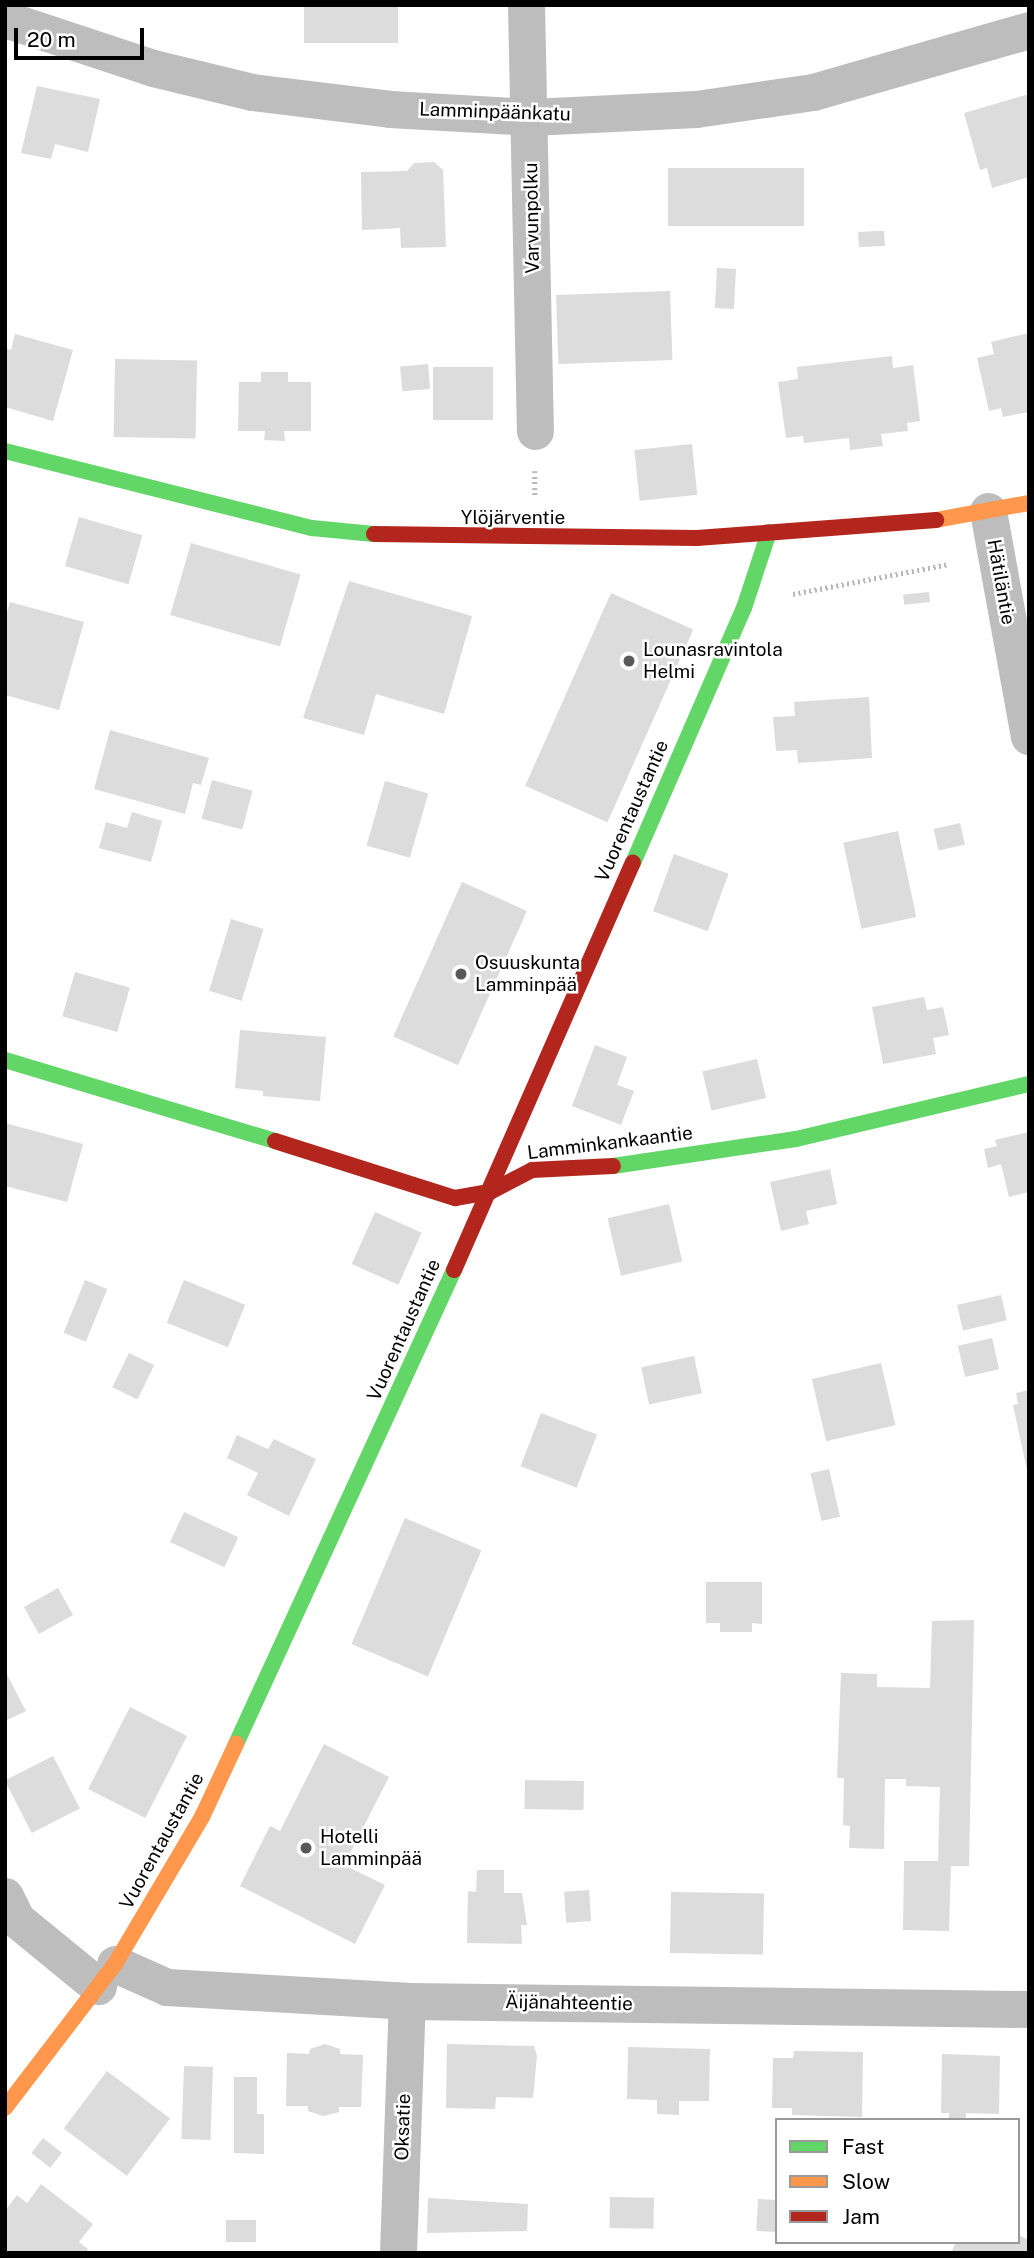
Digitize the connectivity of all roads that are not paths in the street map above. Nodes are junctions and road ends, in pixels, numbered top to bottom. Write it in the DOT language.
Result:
graph roads {
  1 [pos="526,5"];
  2 [pos="5,19"];
  3 [pos="1029,30"];
  4 [pos="531,117"];
  5 [pos="535,431"];
  6 [pos="5,451"];
  7 [pos="1029,503"];
  8 [pos="988,511"];
  9 [pos="769,532"];
  10 [pos="1029,736"];
  11 [pos="5,1059"];
  12 [pos="1029,1084"];
  13 [pos="490,1192"];
  14 [pos="9,1912"];
  15 [pos="107,1975"];
  16 [pos="407,2001"];
  17 [pos="1029,2009"];
  18 [pos="5,2108"];
  19 [pos="398,2253"];
  1 -- 4 [label="street, Varvunpolku"];
  2 -- 4 [label="street, Lamminpäänkatu"];
  3 -- 4 [label="street, Lamminpäänkatu"];
  4 -- 5 [label="street, Varvunpolku"];
  6 -- 9 [label="main road, Ylöjärventie"];
  7 -- 8 [label="main road, Ylöjärventie"];
  8 -- 9 [label="main road, Ylöjärventie"];
  8 -- 10 [label="street, Hätiläntie"];
  9 -- 13 [label="main road, Vuorentaustantie"];
  11 -- 13 [label="main road, Lamminkankaantie"];
  12 -- 13 [label="main road, Lamminkankaantie"];
  13 -- 15 [label="main road, Vuorentaustantie"];
  14 -- 15 [label="street, Äijänahteentie"];
  15 -- 16 [label="street, Äijänahteentie"];
  15 -- 18 [label="main road, Vuorentaustantie"];
  16 -- 17 [label="street, Äijänahteentie"];
  16 -- 19 [label="street, Oksatie"];
}
